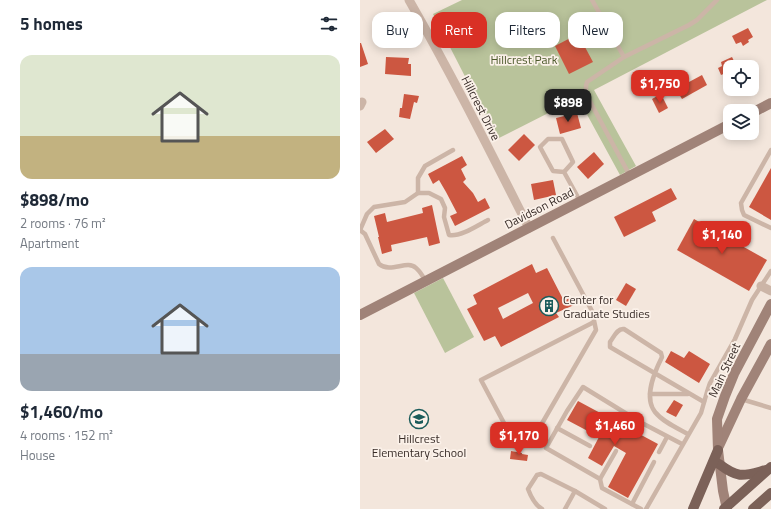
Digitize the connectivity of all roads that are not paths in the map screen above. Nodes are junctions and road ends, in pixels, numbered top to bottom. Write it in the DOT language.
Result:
graph roads {
  1 [pos="409,0"];
  2 [pos="592,0"];
  3 [pos="717,0"];
  4 [pos="624,57"];
  5 [pos="771,103"];
  6 [pos="759,109"];
  7 [pos="723,128"];
  8 [pos="453,150"];
  9 [pos="771,150"];
  10 [pos="564,172"];
  11 [pos="630,176"];
  12 [pos="418,193"];
  13 [pos="580,202"];
  14 [pos="488,220"];
  15 [pos="529,228"];
  16 [pos="771,228"];
  17 [pos="360,230"];
  18 [pos="553,238"];
  19 [pos="771,271"];
  20 [pos="426,281"];
  21 [pos="761,286"];
  22 [pos="771,292"];
  23 [pos="771,304"];
  24 [pos="360,315"];
  25 [pos="594,322"];
  26 [pos="771,344"];
  27 [pos="745,354"];
  28 [pos="654,372"];
  29 [pos="650,394"];
  30 [pos="690,394"];
  31 [pos="741,399"];
  32 [pos="704,402"];
  33 [pos="771,408"];
  34 [pos="557,428"];
  35 [pos="688,434"];
  36 [pos="667,436"];
  37 [pos="682,444"];
  38 [pos="590,446"];
  39 [pos="718,450"];
  40 [pos="616,451"];
  41 [pos="659,452"];
  42 [pos="654,462"];
  43 [pos="719,464"];
  44 [pos="770,469"];
  45 [pos="600,479"];
  46 [pos="575,491"];
  47 [pos="771,493"];
  48 [pos="632,504"];
  49 [pos="542,509"];
  50 [pos="565,509"];
  51 [pos="605,509"];
  52 [pos="641,509"];
  53 [pos="646,509"];
  54 [pos="693,509"];
  55 [pos="726,509"];
  56 [pos="753,509"];
  1 -- 15 [label="street, Hillcrest Drive"];
  2 -- 4 [label="lane"];
  3 -- 4 [label="lane"];
  4 -- 11 [label="lane"];
  5 -- 6 [label="street"];
  7 -- 11 [label="street, Davidson Road"];
  8 -- 12 [label="lane"];
  9 -- 16 [label="lane"];
  10 -- 10 [label="lane"];
  10 -- 13 [label="lane"];
  11 -- 13 [label="street, Davidson Road"];
  12 -- 14 [label="lane"];
  12 -- 17 [label="lane"];
  13 -- 15 [label="street, Davidson Road"];
  15 -- 20 [label="street, Davidson Road"];
  17 -- 20 [label="lane"];
  18 -- 25 [label="lane"];
  19 -- 21 [label="lane"];
  20 -- 24 [label="street, Davidson Road"];
  21 -- 22 [label="street"];
  21 -- 32 [label="lane"];
  23 -- 27 [label="street, Main Street"];
  25 -- 25 [label="lane"];
  26 -- 31 [label="street, Main Street"];
  27 -- 31 [label="street"];
  27 -- 39 [label="street, Main Street"];
  28 -- 28 [label="lane"];
  28 -- 29 [label="lane"];
  28 -- 30 [label="lane"];
  29 -- 30 [label="lane"];
  29 -- 35 [label="lane"];
  30 -- 32 [label="lane"];
  31 -- 33 [label="lane"];
  31 -- 39 [label="street, Main Street"];
  32 -- 35 [label="lane"];
  34 -- 36 [label="lane"];
  34 -- 38 [label="lane"];
  34 -- 45 [label="lane"];
  35 -- 37 [label="lane"];
  36 -- 37 [label="lane"];
  36 -- 41 [label="lane"];
  37 -- 53 [label="lane"];
  39 -- 43 [label="street, Main Street"];
  39 -- 54 [label="main road"];
  40 -- 45 [label="lane"];
  42 -- 48 [label="lane"];
  43 -- 44 [label="main road"];
  43 -- 55 [label="street, Main Street"];
  44 -- 55 [label="main road"];
  45 -- 48 [label="lane"];
  46 -- 49 [label="lane"];
  46 -- 50 [label="lane"];
  46 -- 51 [label="lane"];
  47 -- 56 [label="main road"];
  48 -- 52 [label="lane"];
}
